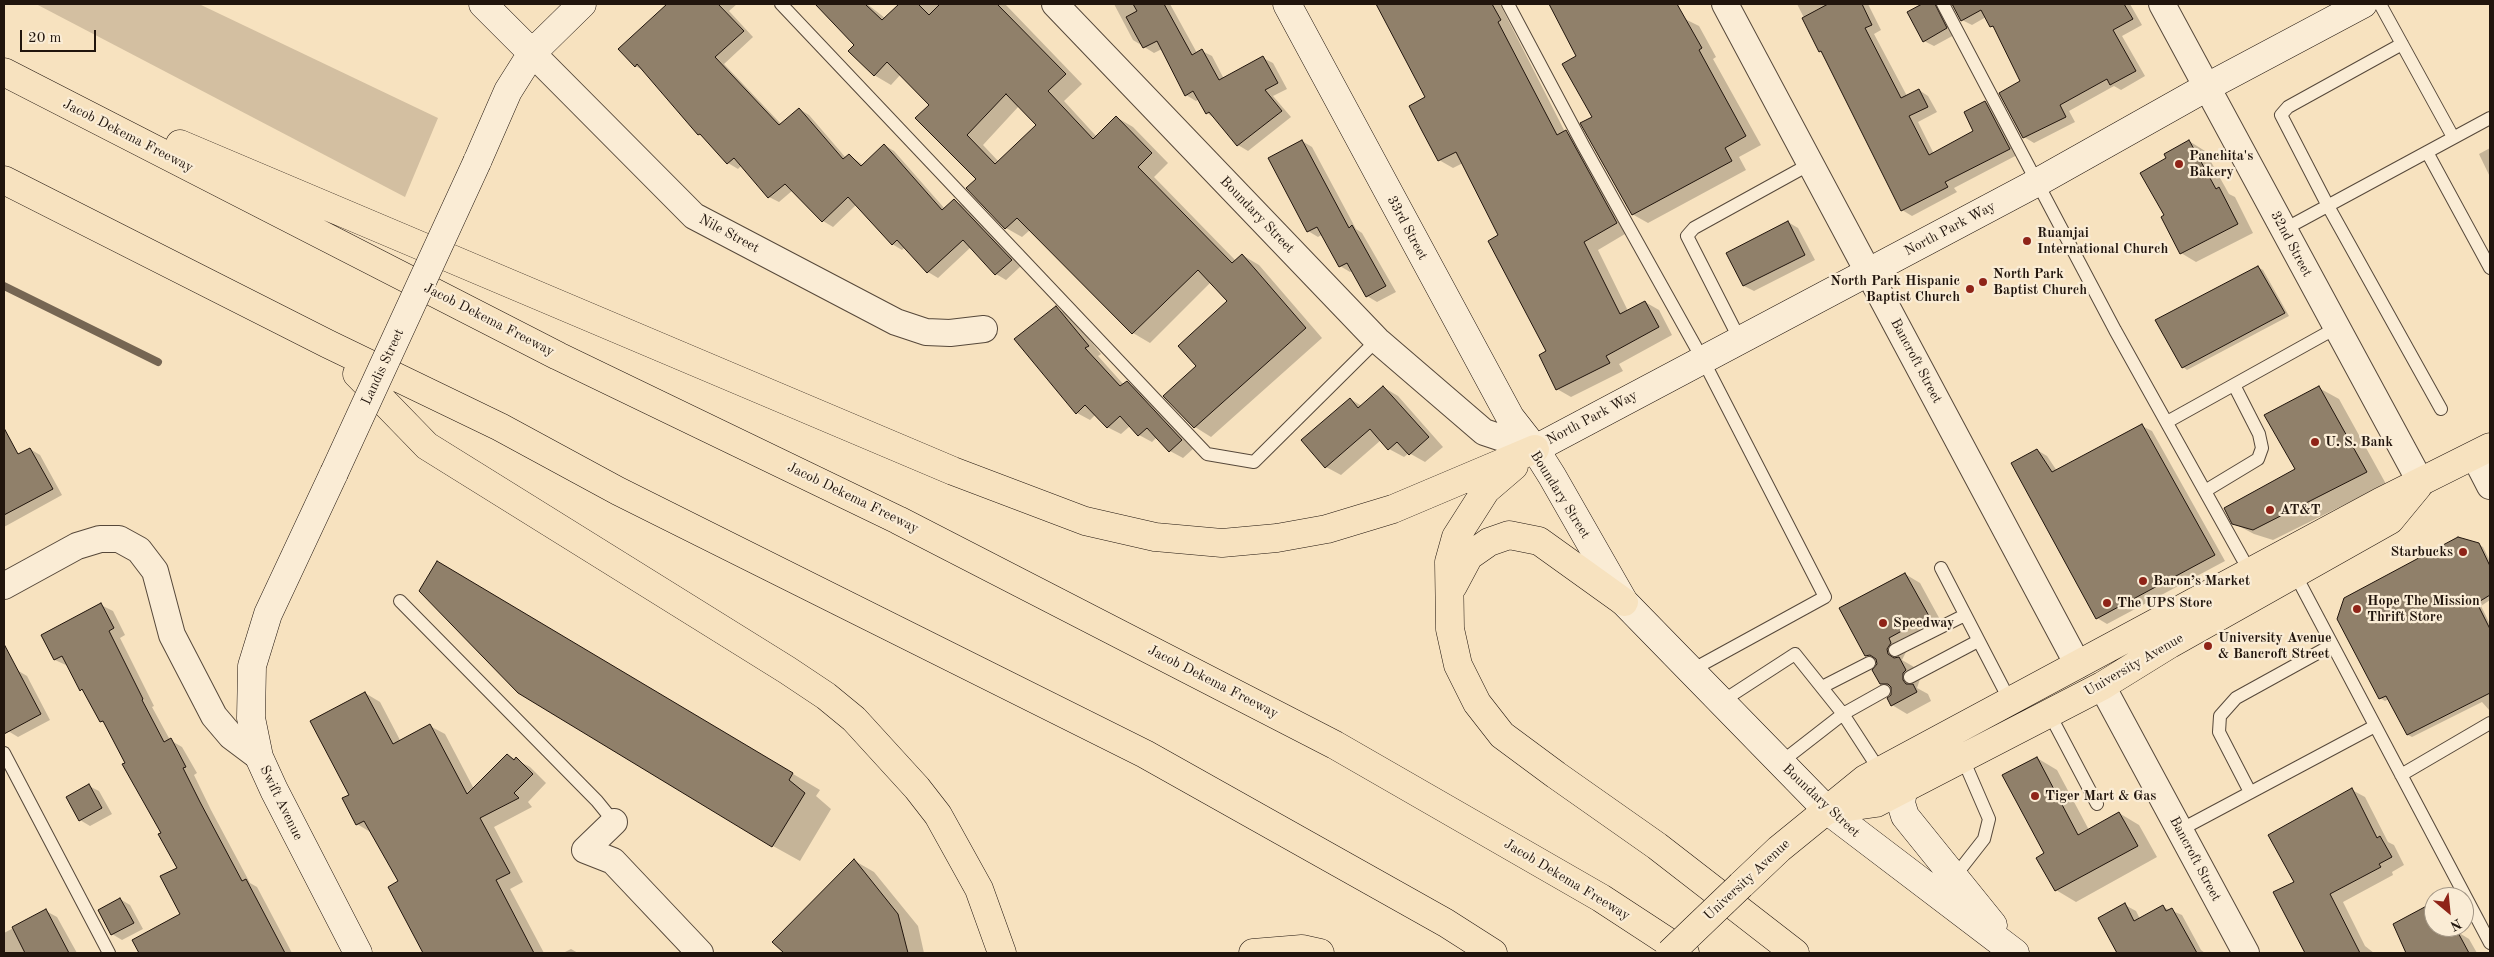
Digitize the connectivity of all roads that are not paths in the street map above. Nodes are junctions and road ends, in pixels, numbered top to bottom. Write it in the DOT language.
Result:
graph roads {
  1 [pos="483,4"];
  2 [pos="582,4"];
  3 [pos="781,4"];
  4 [pos="1056,4"];
  5 [pos="1287,4"];
  6 [pos="1508,4"];
  7 [pos="1725,4"];
  8 [pos="1942,4"];
  9 [pos="2162,4"];
  10 [pos="2363,4"];
  11 [pos="2380,4"];
  12 [pos="2402,44"];
  13 [pos="532,53"];
  14 [pos="4,71"];
  15 [pos="2207,87"];
  16 [pos="2490,118"];
  17 [pos="2453,137"];
  18 [pos="2427,152"];
  19 [pos="1810,164"];
  20 [pos="4,180"];
  21 [pos="2038,182"];
  22 [pos="2328,206"];
  23 [pos="2283,230"];
  24 [pos="2490,268"];
  25 [pos="1869,273"];
  26 [pos="2336,328"];
  27 [pos="984,329"];
  28 [pos="1377,340"];
  29 [pos="1740,340"];
  30 [pos="328,344"];
  31 [pos="1703,360"];
  32 [pos="2234,385"];
  33 [pos="2441,409"];
  34 [pos="2166,422"];
  35 [pos="1535,448"];
  36 [pos="2482,451"];
  37 [pos="2421,483"];
  38 [pos="2490,486"];
  39 [pos="2205,491"];
  40 [pos="1941,568"];
  41 [pos="2250,572"];
  42 [pos="2295,574"];
  43 [pos="4,586"];
  44 [pos="1450,594"];
  45 [pos="400,601"];
  46 [pos="1624,602"];
  47 [pos="1965,615"];
  48 [pos="1978,640"];
  49 [pos="2332,645"];
  50 [pos="1895,650"];
  51 [pos="1869,663"];
  52 [pos="2078,665"];
  53 [pos="1690,671"];
  54 [pos="1910,678"];
  55 [pos="2102,686"];
  56 [pos="1822,687"];
  57 [pos="1884,691"];
  58 [pos="2010,701"];
  59 [pos="1721,702"];
  60 [pos="2050,713"];
  61 [pos="1844,714"];
  62 [pos="2490,723"];
  63 [pos="2375,726"];
  64 [pos="4,753"];
  65 [pos="259,757"];
  66 [pos="1963,760"];
  67 [pos="1780,763"];
  68 [pos="1880,771"];
  69 [pos="2401,775"];
  70 [pos="1903,790"];
  71 [pos="2250,792"];
  72 [pos="2097,804"];
  73 [pos="1827,810"];
  74 [pos="614,822"];
  75 [pos="2180,830"];
  76 [pos="1955,876"];
  77 [pos="2490,944"];
  78 [pos="109,953"];
  79 [pos="358,953"];
  80 [pos="700,953"];
  81 [pos="1002,953"];
  82 [pos="1253,953"];
  83 [pos="1320,953"];
  84 [pos="1493,953"];
  85 [pos="1670,953"];
  86 [pos="1685,953"];
  87 [pos="1794,953"];
  88 [pos="2014,953"];
  89 [pos="2246,953"];
  1 -- 13 [label="main road, Nile Street"];
  2 -- 13 [label="main road, Landis Street"];
  3 -- 28 [label="lane"];
  4 -- 28 [label="street, Boundary Street"];
  5 -- 35 [label="main road, 33rd Street"];
  6 -- 31 [label="lane"];
  7 -- 19 [label="street, Bancroft Street"];
  8 -- 21 [label="lane"];
  9 -- 15 [label="street, 32nd Street"];
  10 -- 15 [label="main road, North Park Way"];
  11 -- 12 [label="lane"];
  12 -- 17 [label="lane"];
  12 -- 22 [label="lane"];
  13 -- 27 [label="street, Nile Street"];
  13 -- 65 [label="main road, Landis Street, bridge"];
  14 -- 35 [label="main road"];
  14 -- 86 [label="main road, Jacob Dekema Freeway"];
  15 -- 21 [label="main road, North Park Way"];
  15 -- 23 [label="street, 32nd Street"];
  16 -- 17 [label="lane"];
  17 -- 18 [label="lane"];
  18 -- 22 [label="lane"];
  18 -- 24 [label="lane"];
  19 -- 25 [label="street, Bancroft Street"];
  19 -- 29 [label="lane"];
  20 -- 30 [label="main road"];
  21 -- 25 [label="main road, North Park Way"];
  21 -- 34 [label="lane"];
  22 -- 23 [label="lane"];
  22 -- 33 [label="lane"];
  23 -- 26 [label="street, 32nd Street"];
  25 -- 29 [label="main road, North Park Way"];
  25 -- 52 [label="street, Bancroft Street"];
  26 -- 32 [label="lane"];
  26 -- 37 [label="street, 32nd Street"];
  28 -- 35 [label="street, Boundary Street"];
  29 -- 31 [label="main road, North Park Way"];
  30 -- 81 [label="main road"];
  30 -- 84 [label="main road"];
  31 -- 35 [label="main road, North Park Way"];
  31 -- 53 [label="lane"];
  32 -- 34 [label="lane"];
  32 -- 39 [label="lane"];
  34 -- 39 [label="lane"];
  35 -- 44 [label="main road"];
  35 -- 46 [label="main road, Boundary Street"];
  36 -- 37 [label="main road, University Avenue"];
  36 -- 38 [label="street"];
  37 -- 41 [label="main road, University Avenue"];
  37 -- 42 [label="main road, University Avenue"];
  39 -- 41 [label="lane"];
  40 -- 47 [label="lane"];
  41 -- 52 [label="main road, University Avenue"];
  42 -- 49 [label="lane"];
  42 -- 55 [label="main road, University Avenue"];
  43 -- 65 [label="street, Swift Avenue"];
  44 -- 46 [label="main road"];
  44 -- 87 [label="main road"];
  45 -- 74 [label="lane"];
  46 -- 53 [label="main road, Boundary Street"];
  47 -- 48 [label="lane"];
  47 -- 50 [label="lane"];
  48 -- 54 [label="lane"];
  48 -- 58 [label="lane"];
  49 -- 63 [label="lane"];
  49 -- 71 [label="lane"];
  51 -- 56 [label="lane"];
  52 -- 58 [label="main road, University Avenue"];
  53 -- 59 [label="main road, Boundary Street"];
  55 -- 60 [label="main road, University Avenue"];
  55 -- 75 [label="street, Bancroft Street"];
  56 -- 59 [label="lane"];
  56 -- 61 [label="lane"];
  57 -- 61 [label="lane"];
  58 -- 68 [label="main road, University Avenue"];
  59 -- 67 [label="main road, Boundary Street"];
  60 -- 66 [label="main road, University Avenue"];
  60 -- 72 [label="lane"];
  61 -- 67 [label="lane"];
  61 -- 68 [label="lane"];
  62 -- 69 [label="lane"];
  63 -- 69 [label="lane"];
  63 -- 71 [label="lane"];
  64 -- 78 [label="lane"];
  65 -- 79 [label="main road, Swift Avenue"];
  66 -- 70 [label="main road, University Avenue"];
  66 -- 76 [label="lane"];
  67 -- 73 [label="main road, Boundary Street"];
  68 -- 73 [label="main road, University Avenue"];
  69 -- 77 [label="lane"];
  70 -- 73 [label="main road, University Avenue"];
  70 -- 76 [label="main road"];
  71 -- 75 [label="lane"];
  73 -- 85 [label="main road, University Avenue, bridge"];
  73 -- 88 [label="main road, Boundary Street"];
  74 -- 80 [label="street"];
  75 -- 89 [label="street, Bancroft Street"];
  76 -- 88 [label="main road"];
  82 -- 83 [label="main road"];
}
